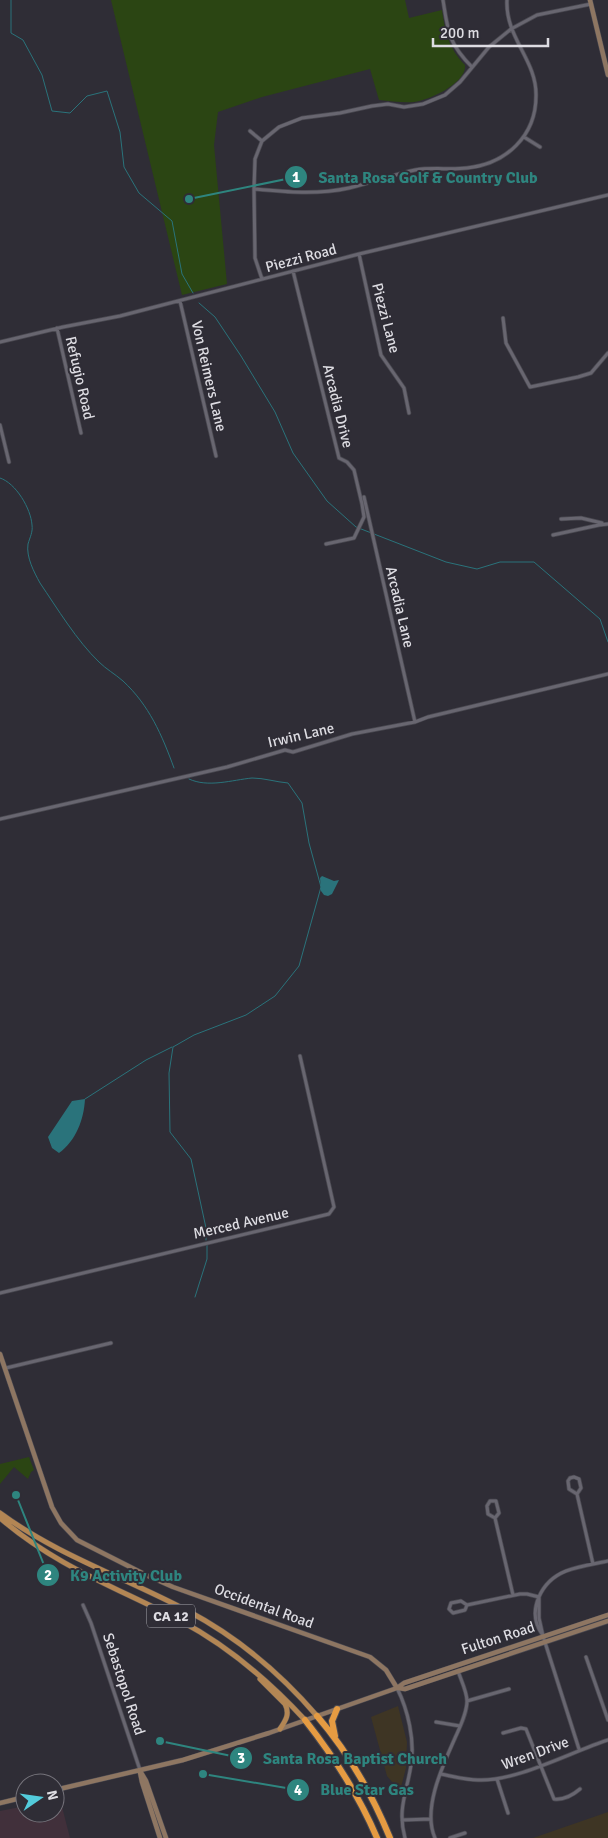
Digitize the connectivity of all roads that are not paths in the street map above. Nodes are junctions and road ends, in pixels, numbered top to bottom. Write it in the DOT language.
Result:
graph roads {
  1 [pos="442,0"];
  2 [pos="507,0"];
  3 [pos="590,2"];
  4 [pos="511,29"];
  5 [pos="472,67"];
  6 [pos="608,75"];
  7 [pos="250,131"];
  8 [pos="524,137"];
  9 [pos="262,141"];
  10 [pos="540,146"];
  11 [pos="254,189"];
  12 [pos="608,195"];
  13 [pos="359,254"];
  14 [pos="293,271"];
  15 [pos="262,280"];
  16 [pos="180,301"];
  17 [pos="503,318"];
  18 [pos="57,328"];
  19 [pos="0,342"];
  20 [pos="608,354"];
  21 [pos="410,413"];
  22 [pos="0,425"];
  23 [pos="81,433"];
  24 [pos="216,456"];
  25 [pos="10,462"];
  26 [pos="364,497"];
  27 [pos="560,519"];
  28 [pos="606,524"];
  29 [pos="553,535"];
  30 [pos="326,544"];
  31 [pos="608,674"];
  32 [pos="415,722"];
  33 [pos="0,819"];
  34 [pos="300,1056"];
  35 [pos="0,1293"];
  36 [pos="112,1343"];
  37 [pos="0,1354"];
  38 [pos="6,1368"];
  39 [pos="577,1494"];
  40 [pos="0,1513"];
  41 [pos="0,1518"];
  42 [pos="495,1518"];
  43 [pos="608,1561"];
  44 [pos="593,1564"];
  45 [pos="513,1595"];
  46 [pos="539,1597"];
  47 [pos="83,1605"];
  48 [pos="467,1605"];
  49 [pos="608,1615"];
  50 [pos="608,1622"];
  51 [pos="543,1636"];
  52 [pos="545,1642"];
  53 [pos="586,1658"];
  54 [pos="254,1670"];
  55 [pos="458,1671"];
  56 [pos="397,1688"];
  57 [pos="509,1688"];
  58 [pos="467,1701"];
  59 [pos="337,1709"];
  60 [pos="317,1716"];
  61 [pos="305,1720"];
  62 [pos="608,1720"];
  63 [pos="436,1722"];
  64 [pos="460,1726"];
  65 [pos="280,1729"];
  66 [pos="503,1733"];
  67 [pos="608,1740"];
  68 [pos="339,1744"];
  69 [pos="579,1749"];
  70 [pos="540,1766"];
  71 [pos="140,1771"];
  72 [pos="440,1774"];
  73 [pos="497,1779"];
  74 [pos="65,1788"];
  75 [pos="580,1789"];
  76 [pos="15,1799"];
  77 [pos="0,1803"];
  78 [pos="508,1813"];
  79 [pos="431,1819"];
  80 [pos="402,1820"];
  81 [pos="466,1833"];
  82 [pos="160,1838"];
  83 [pos="166,1838"];
  84 [pos="377,1838"];
  85 [pos="390,1838"];
  86 [pos="405,1838"];
  87 [pos="435,1838"];
  88 [pos="450,1838"];
  1 -- 5 [label="street"];
  2 -- 4 [label="street"];
  3 -- 4 [label="street"];
  3 -- 6 [label="main road"];
  4 -- 5 [label="street"];
  4 -- 8 [label="street"];
  5 -- 9 [label="street"];
  7 -- 9 [label="street"];
  8 -- 10 [label="street"];
  8 -- 11 [label="street"];
  9 -- 11 [label="street"];
  11 -- 15 [label="street"];
  12 -- 13 [label="street, Piezzi Road"];
  13 -- 14 [label="street, Piezzi Road"];
  13 -- 21 [label="street, Piezzi Lane"];
  14 -- 15 [label="street, Piezzi Road"];
  14 -- 30 [label="street, Arcadia Drive"];
  15 -- 16 [label="street, Piezzi Road"];
  16 -- 18 [label="street, Piezzi Road"];
  16 -- 24 [label="street, Von Reimers Lane"];
  17 -- 20 [label="street"];
  18 -- 19 [label="street, Piezzi Road"];
  18 -- 23 [label="street, Refugio Road"];
  22 -- 25 [label="street"];
  26 -- 32 [label="street, Arcadia Lane"];
  27 -- 28 [label="street"];
  28 -- 29 [label="street"];
  31 -- 32 [label="street, Irwin Lane"];
  32 -- 33 [label="street, Irwin Lane"];
  34 -- 35 [label="street, Merced Avenue"];
  36 -- 38 [label="street"];
  37 -- 38 [label="main road, Occidental Road"];
  38 -- 56 [label="main road, Occidental Road"];
  39 -- 39 [label="street"];
  39 -- 44 [label="street"];
  40 -- 60 [label="main road, CA 12"];
  41 -- 54 [label="main road, CA 12"];
  42 -- 42 [label="street"];
  42 -- 45 [label="street"];
  43 -- 44 [label="street"];
  44 -- 46 [label="street"];
  45 -- 46 [label="street"];
  45 -- 48 [label="street"];
  46 -- 51 [label="street"];
  47 -- 71 [label="street, Sebastopol Road"];
  48 -- 48 [label="street"];
  49 -- 51 [label="main road, Fulton Road"];
  50 -- 52 [label="main road, Fulton Road"];
  51 -- 52 [label="street"];
  51 -- 56 [label="main road, Fulton Road"];
  52 -- 55 [label="main road, Fulton Road"];
  52 -- 69 [label="street"];
  53 -- 62 [label="street"];
  54 -- 61 [label="main road, CA 12"];
  54 -- 65 [label="main road"];
  55 -- 56 [label="main road, Fulton Road"];
  55 -- 58 [label="street"];
  56 -- 59 [label="main road, Fulton Road"];
  56 -- 80 [label="street, Occidental Road"];
  57 -- 58 [label="street"];
  58 -- 64 [label="street"];
  59 -- 60 [label="main road, Fulton Road"];
  59 -- 68 [label="highway"];
  60 -- 61 [label="main road, Fulton Road"];
  60 -- 68 [label="highway, CA 12"];
  61 -- 65 [label="main road, Fulton Road"];
  61 -- 84 [label="highway, CA 12"];
  63 -- 64 [label="street"];
  64 -- 72 [label="street"];
  65 -- 71 [label="main road, Fulton Road"];
  66 -- 70 [label="street"];
  67 -- 69 [label="street, Wren Drive"];
  68 -- 85 [label="highway, CA 12"];
  69 -- 70 [label="street, Wren Drive"];
  70 -- 73 [label="street, Wren Drive"];
  70 -- 75 [label="street"];
  71 -- 74 [label="main road, Fulton Road"];
  71 -- 82 [label="main road, Sebastopol Road"];
  71 -- 83 [label="main road, Sebastopol Road"];
  72 -- 73 [label="street, Wren Drive"];
  72 -- 79 [label="street"];
  73 -- 78 [label="street"];
  76 -- 77 [label="main road"];
  79 -- 80 [label="street"];
  79 -- 87 [label="street"];
  80 -- 86 [label="street, Occidental Road"];
  81 -- 88 [label="street"];
}
